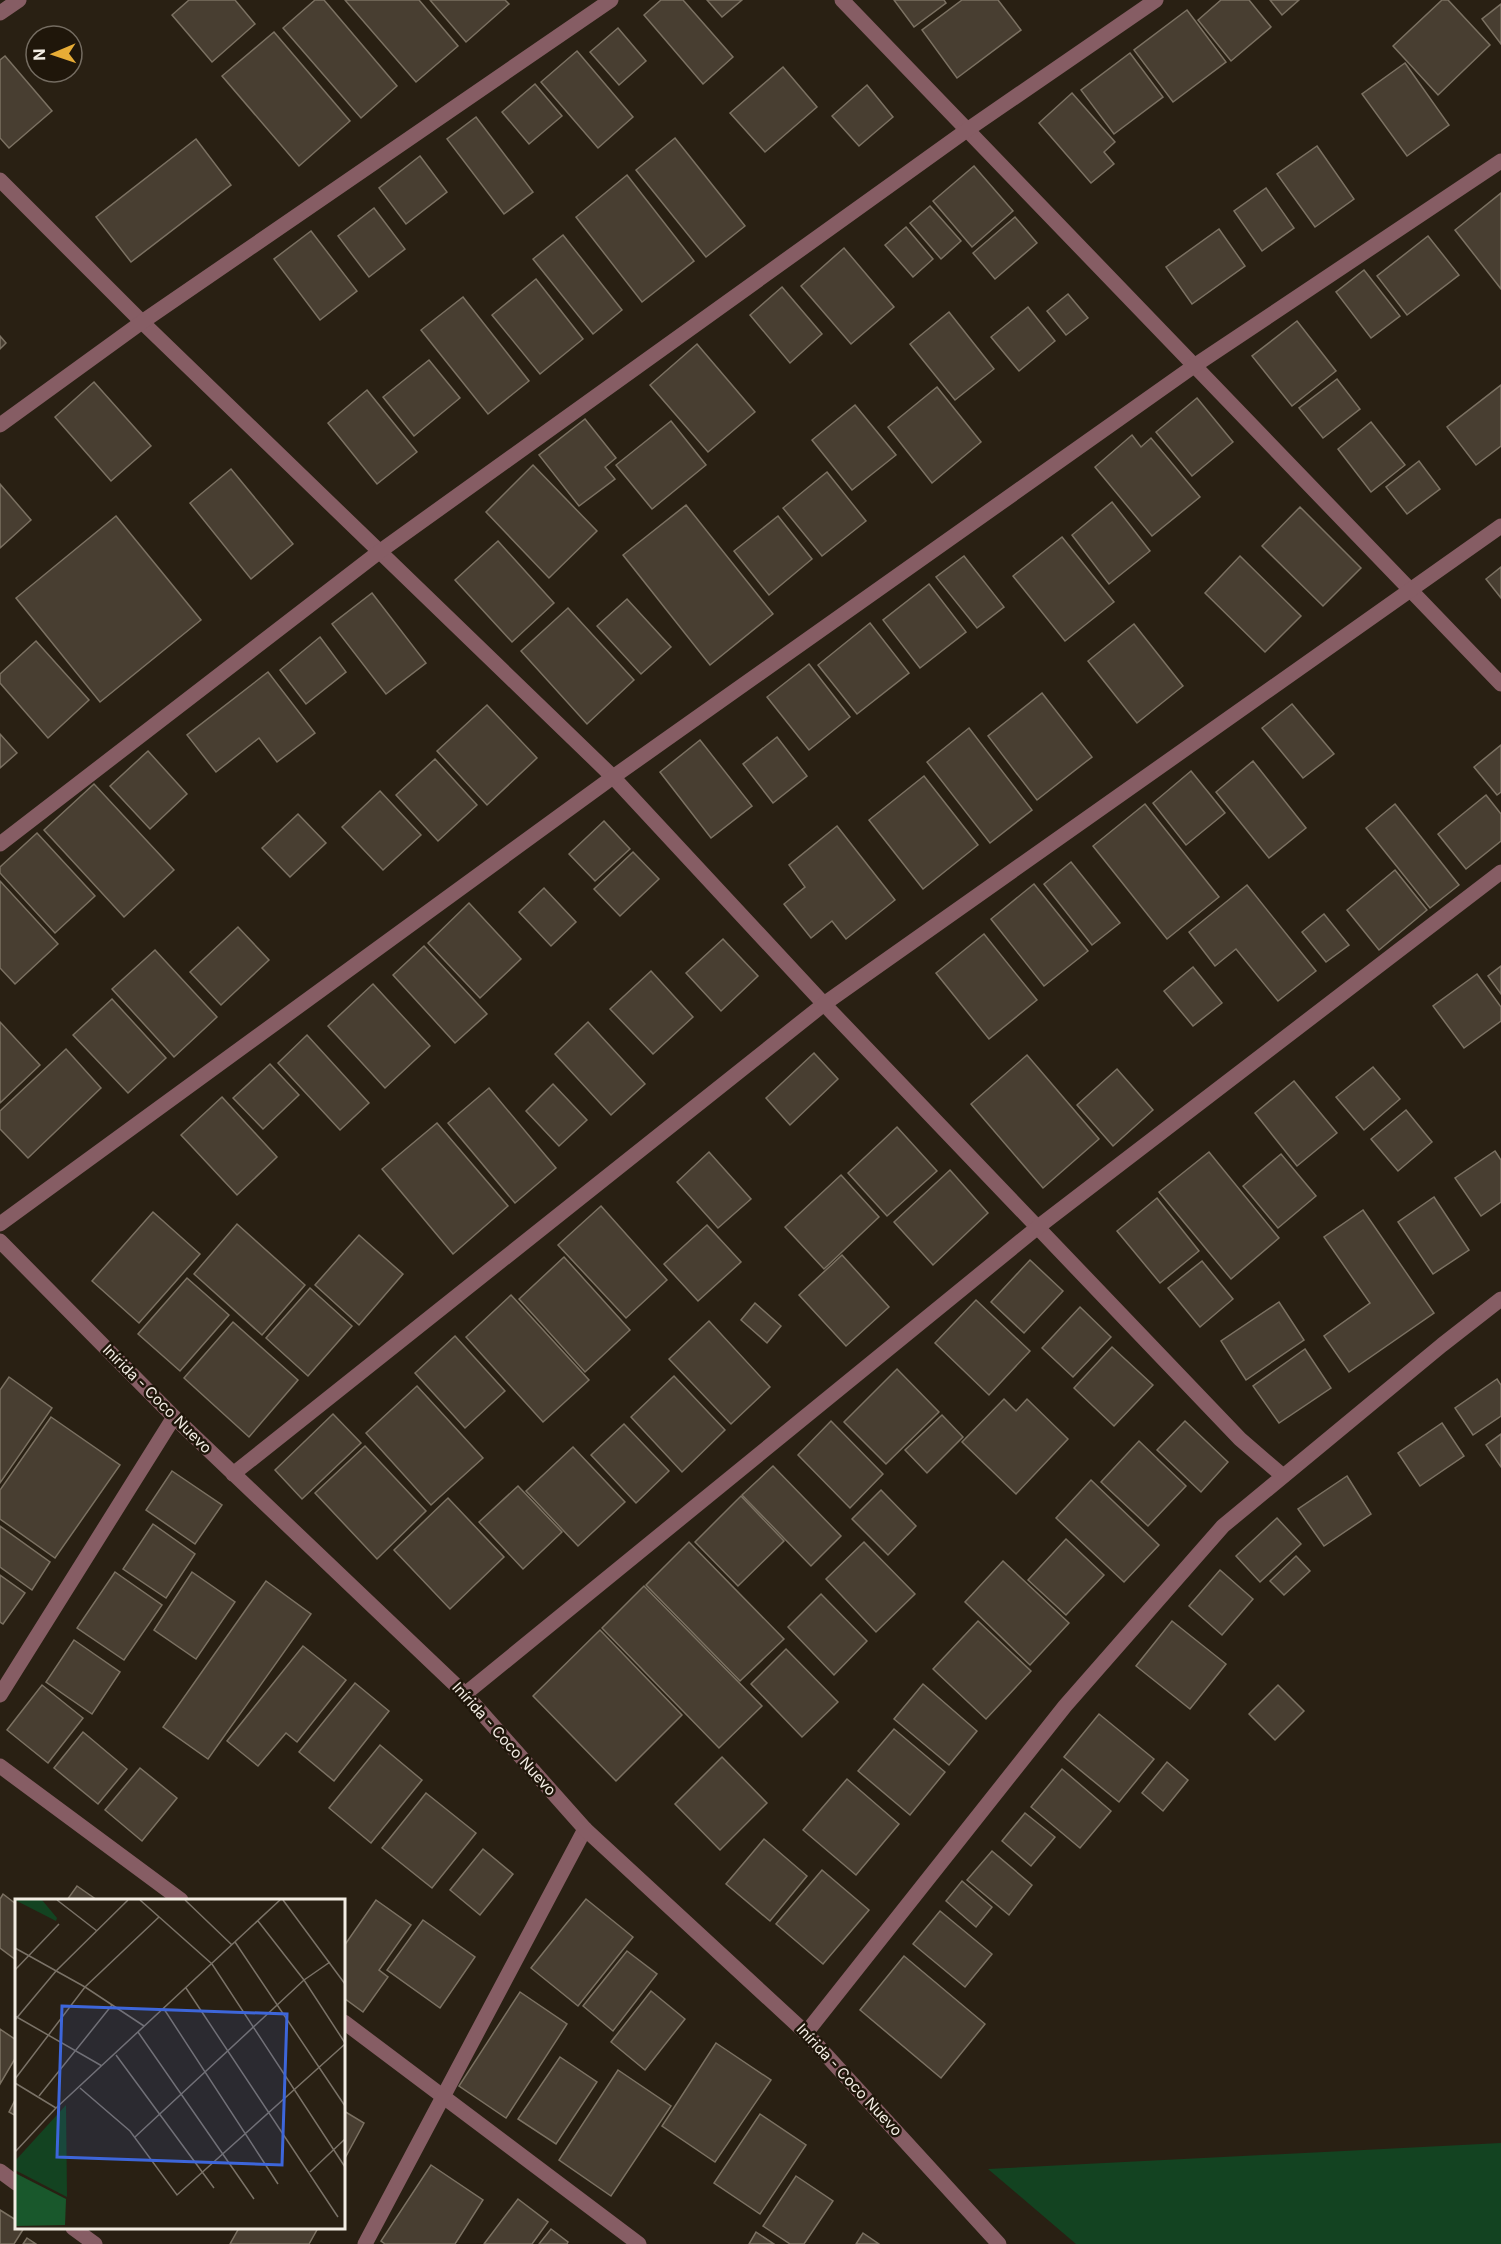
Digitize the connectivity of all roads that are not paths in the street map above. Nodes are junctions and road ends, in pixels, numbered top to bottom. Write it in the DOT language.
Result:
graph roads {
  1 [pos="19,0"];
  2 [pos="611,0"];
  3 [pos="842,0"];
  4 [pos="1156,0"];
  5 [pos="0,13"];
  6 [pos="967,130"];
  7 [pos="1501,161"];
  8 [pos="0,180"];
  9 [pos="141,322"];
  10 [pos="1194,366"];
  11 [pos="0,425"];
  12 [pos="1501,526"];
  13 [pos="379,552"];
  14 [pos="1412,591"];
  15 [pos="1501,684"];
  16 [pos="613,777"];
  17 [pos="0,844"];
  18 [pos="1501,872"];
  19 [pos="824,1004"];
  20 [pos="0,1224"];
  21 [pos="1038,1227"];
  22 [pos="0,1241"];
  23 [pos="1501,1299"];
  24 [pos="174,1417"];
  25 [pos="233,1474"];
  26 [pos="1283,1476"];
  27 [pos="465,1694"];
  28 [pos="0,1695"];
  29 [pos="0,1766"];
  30 [pos="585,1829"];
  31 [pos="180,1899"];
  32 [pos="345,2023"];
  33 [pos="806,2033"];
  34 [pos="443,2096"];
  35 [pos="0,2171"];
  36 [pos="15,2183"];
  37 [pos="74,2229"];
  38 [pos="95,2244"];
  39 [pos="365,2244"];
  40 [pos="639,2244"];
  41 [pos="999,2244"];
  1 -- 5 [label="street"];
  2 -- 9 [label="street"];
  3 -- 6 [label="street"];
  4 -- 6 [label="street"];
  6 -- 10 [label="street"];
  6 -- 13 [label="street"];
  7 -- 10 [label="street"];
  8 -- 9 [label="street"];
  9 -- 11 [label="street"];
  9 -- 13 [label="street"];
  10 -- 14 [label="street"];
  10 -- 16 [label="street"];
  12 -- 14 [label="street"];
  13 -- 16 [label="street"];
  13 -- 17 [label="street"];
  14 -- 15 [label="street"];
  14 -- 19 [label="street"];
  16 -- 19 [label="street"];
  16 -- 20 [label="street"];
  18 -- 21 [label="street"];
  19 -- 21 [label="street"];
  19 -- 25 [label="street"];
  21 -- 26 [label="street"];
  21 -- 27 [label="street"];
  22 -- 24 [label="street, Inírida - Coco Nuevo"];
  23 -- 26 [label="street"];
  24 -- 25 [label="street, Inírida - Coco Nuevo"];
  24 -- 28 [label="street"];
  25 -- 27 [label="street, Inírida - Coco Nuevo"];
  26 -- 33 [label="street"];
  27 -- 30 [label="street, Inírida - Coco Nuevo"];
  29 -- 31 [label="street"];
  30 -- 33 [label="street, Inírida - Coco Nuevo"];
  30 -- 34 [label="street"];
  32 -- 34 [label="street"];
  33 -- 41 [label="street, Inírida - Coco Nuevo"];
  34 -- 39 [label="street"];
  34 -- 40 [label="street"];
  35 -- 36 [label="street"];
  37 -- 38 [label="street"];
}
